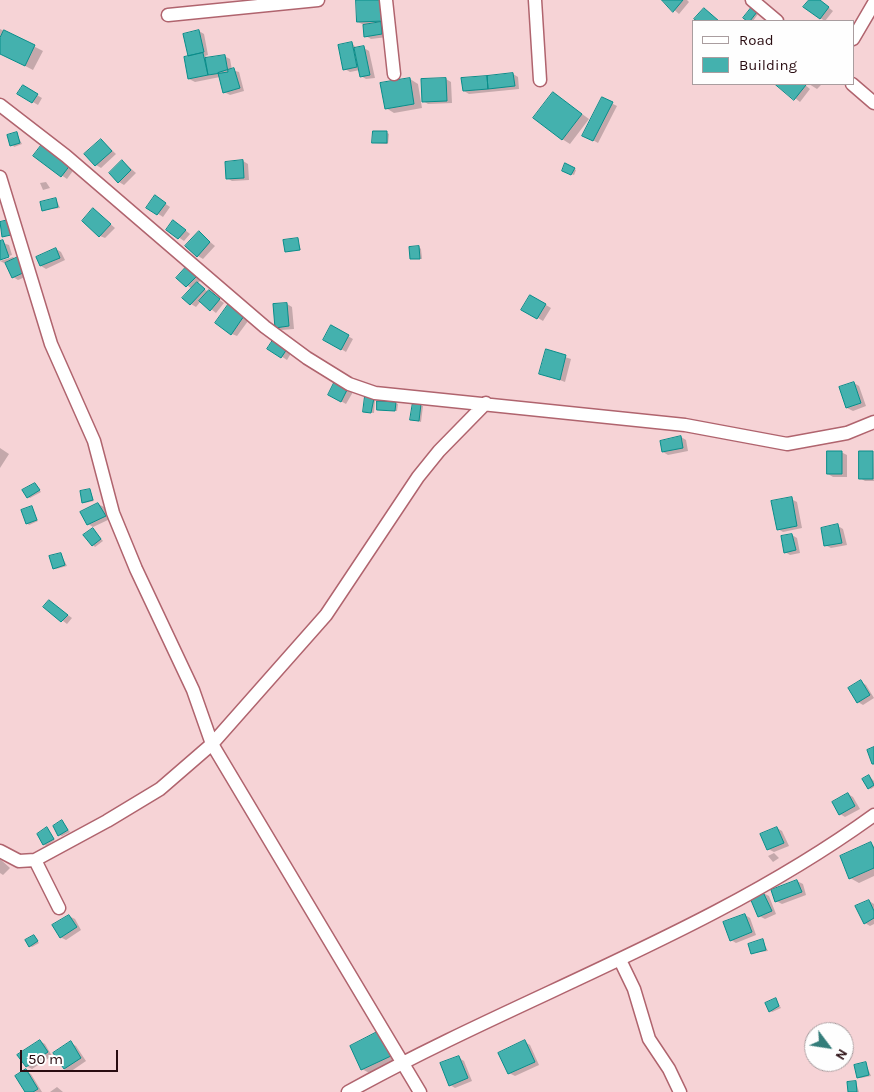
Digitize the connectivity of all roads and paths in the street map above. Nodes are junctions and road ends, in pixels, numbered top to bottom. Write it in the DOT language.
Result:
graph roads {
  1 [pos="318,0"];
  2 [pos="386,0"];
  3 [pos="535,0"];
  4 [pos="752,0"];
  5 [pos="874,3"];
  6 [pos="168,15"];
  7 [pos="776,20"];
  8 [pos="854,37"];
  9 [pos="394,74"];
  10 [pos="540,80"];
  11 [pos="853,85"];
  12 [pos="874,103"];
  13 [pos="0,105"];
  14 [pos="0,177"];
  15 [pos="486,403"];
  16 [pos="874,422"];
  17 [pos="212,744"];
  18 [pos="874,815"];
  19 [pos="0,851"];
  20 [pos="35,860"];
  21 [pos="59,908"];
  22 [pos="620,960"];
  23 [pos="404,1061"];
  24 [pos="348,1092"];
  25 [pos="420,1092"];
  26 [pos="680,1092"];
  1 -- 6 [label="street"];
  2 -- 9 [label="street"];
  3 -- 10 [label="street"];
  4 -- 7 [label="street"];
  5 -- 8 [label="street"];
  11 -- 12 [label="street"];
  13 -- 15 [label="street"];
  14 -- 17 [label="street"];
  15 -- 16 [label="street"];
  15 -- 17 [label="street"];
  17 -- 20 [label="street"];
  17 -- 23 [label="street"];
  18 -- 22 [label="street"];
  19 -- 20 [label="street"];
  20 -- 21 [label="street"];
  22 -- 23 [label="street"];
  22 -- 26 [label="street"];
  23 -- 24 [label="street"];
  23 -- 25 [label="street"];
}
